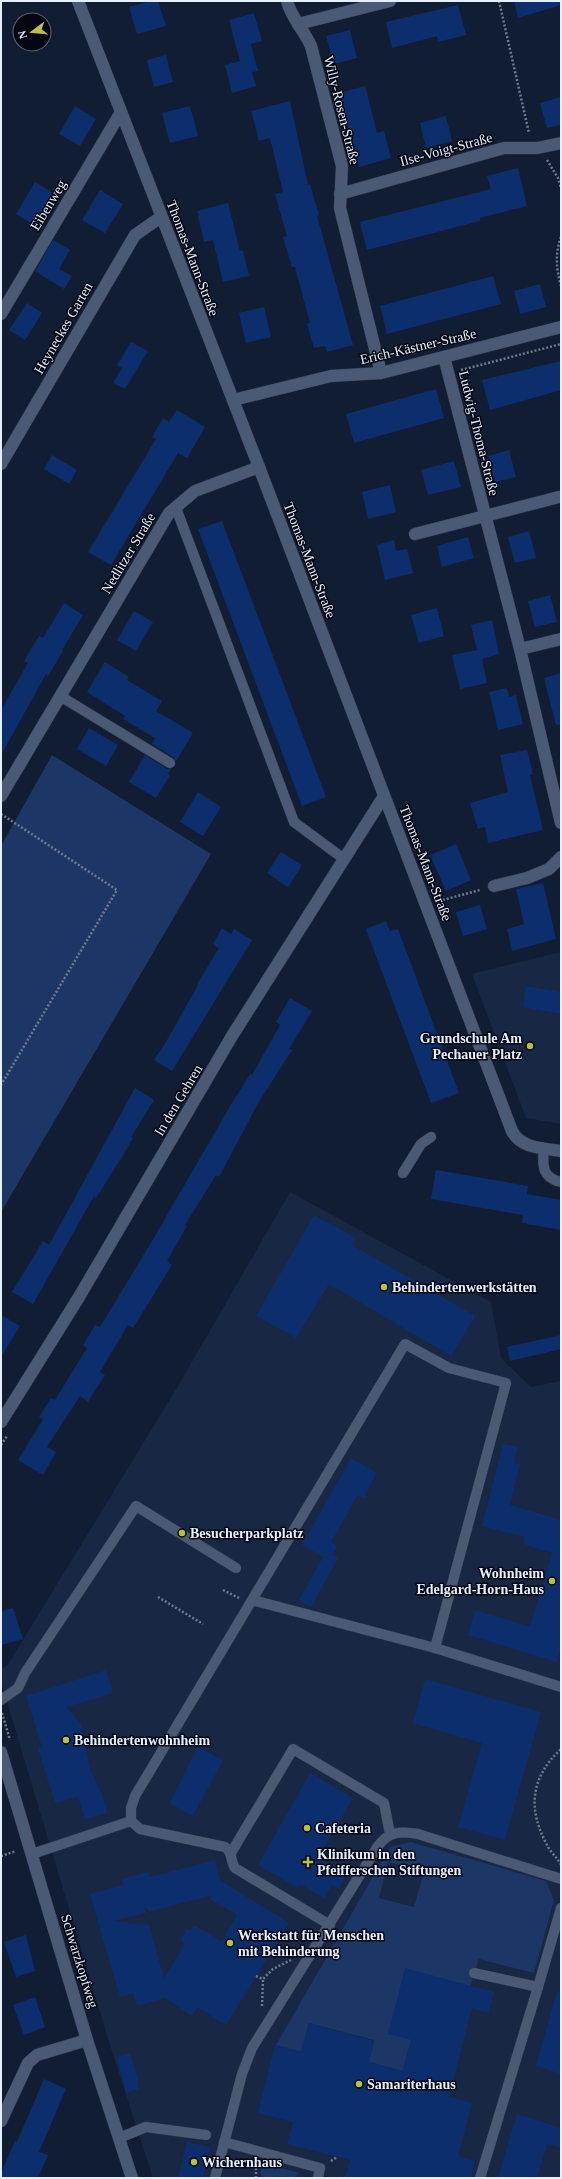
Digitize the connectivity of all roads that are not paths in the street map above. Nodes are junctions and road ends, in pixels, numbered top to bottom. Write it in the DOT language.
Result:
graph roads {
  1 [pos="78,1"];
  2 [pos="287,1"];
  3 [pos="390,1"];
  4 [pos="298,24"];
  5 [pos="121,112"];
  6 [pos="561,143"];
  7 [pos="340,194"];
  8 [pos="161,217"];
  9 [pos="1,314"];
  10 [pos="561,327"];
  11 [pos="444,357"];
  12 [pos="381,372"];
  13 [pos="233,400"];
  14 [pos="1,464"];
  15 [pos="259,466"];
  16 [pos="559,497"];
  17 [pos="176,508"];
  18 [pos="486,516"];
  19 [pos="415,534"];
  20 [pos="561,639"];
  21 [pos="520,650"];
  22 [pos="60,696"];
  23 [pos="170,763"];
  24 [pos="557,782"];
  25 [pos="1,796"];
  26 [pos="384,796"];
  27 [pos="561,823"];
  28 [pos="561,857"];
  29 [pos="344,859"];
  30 [pos="494,886"];
  31 [pos="431,1137"];
  32 [pos="544,1148"];
  33 [pos="561,1151"];
  34 [pos="403,1173"];
  35 [pos="561,1182"];
  36 [pos="1,1422"];
  37 [pos="236,1568"];
  38 [pos="252,1600"];
  39 [pos="435,1648"];
  40 [pos="561,1687"];
  41 [pos="1,1700"];
  42 [pos="1,1752"];
  43 [pos="131,1820"];
  44 [pos="390,1834"];
  45 [pos="231,1853"];
  46 [pos="32,1854"];
  47 [pos="561,1879"];
  48 [pos="561,1908"];
  49 [pos="330,1925"];
  50 [pos="474,1973"];
  51 [pos="538,1987"];
  52 [pos="87,2040"];
  53 [pos="1,2121"];
  54 [pos="206,2135"];
  55 [pos="119,2138"];
  56 [pos="224,2142"];
  57 [pos="132,2178"];
  58 [pos="215,2178"];
  59 [pos="318,2178"];
  60 [pos="480,2178"];
  1 -- 5 [label="street, Thomas-Mann-Straße"];
  2 -- 4 [label="street, Willy-Rosen-Straße"];
  3 -- 4 [label="street"];
  4 -- 7 [label="street, Willy-Rosen-Straße"];
  5 -- 8 [label="street, Thomas-Mann-Straße"];
  5 -- 9 [label="street, Eibenweg"];
  6 -- 7 [label="street, Ilse-Voigt-Straße"];
  7 -- 12 [label="street, Willy-Rosen-Straße"];
  8 -- 13 [label="street, Thomas-Mann-Straße"];
  8 -- 14 [label="street, Heyneckes Garten"];
  10 -- 11 [label="street, Erich-Kästner-Straße"];
  11 -- 12 [label="street, Erich-Kästner-Straße"];
  11 -- 18 [label="street, Ludwig-Thoma-Straße"];
  12 -- 13 [label="street, Erich-Kästner-Straße"];
  13 -- 15 [label="street, Thomas-Mann-Straße"];
  15 -- 17 [label="street, Nedlitzer Straße"];
  15 -- 26 [label="street, Thomas-Mann-Straße"];
  16 -- 18 [label="street, Ludwig-Thoma-Straße"];
  17 -- 22 [label="street, Nedlitzer Straße"];
  17 -- 29 [label="lane"];
  18 -- 19 [label="street, Ludwig-Thoma-Straße"];
  18 -- 21 [label="street, Ludwig-Thoma-Straße"];
  20 -- 21 [label="street"];
  21 -- 24 [label="street, Ludwig-Thoma-Straße"];
  22 -- 23 [label="lane"];
  22 -- 25 [label="street, Nedlitzer Straße"];
  24 -- 27 [label="street, Ludwig-Thoma-Straße"];
  26 -- 29 [label="street, In den Gehren"];
  26 -- 32 [label="street, Thomas-Mann-Straße"];
  28 -- 30 [label="street"];
  29 -- 36 [label="street, In den Gehren"];
  31 -- 34 [label="lane"];
  32 -- 33 [label="street"];
  32 -- 35 [label="lane"];
  37 -- 41 [label="lane"];
  38 -- 39 [label="lane"];
  38 -- 39 [label="lane"];
  38 -- 43 [label="lane"];
  39 -- 40 [label="lane"];
  42 -- 46 [label="street, Schwarzkopfweg"];
  43 -- 45 [label="lane"];
  43 -- 46 [label="lane"];
  44 -- 45 [label="lane"];
  44 -- 47 [label="lane"];
  44 -- 49 [label="lane"];
  45 -- 49 [label="lane"];
  46 -- 52 [label="street, Schwarzkopfweg"];
  48 -- 51 [label="lane"];
  49 -- 56 [label="lane"];
  50 -- 51 [label="lane"];
  51 -- 60 [label="lane"];
  52 -- 53 [label="street"];
  52 -- 55 [label="street, Schwarzkopfweg"];
  54 -- 55 [label="lane"];
  55 -- 57 [label="street, Schwarzkopfweg"];
  56 -- 58 [label="lane"];
  56 -- 59 [label="lane"];
}
